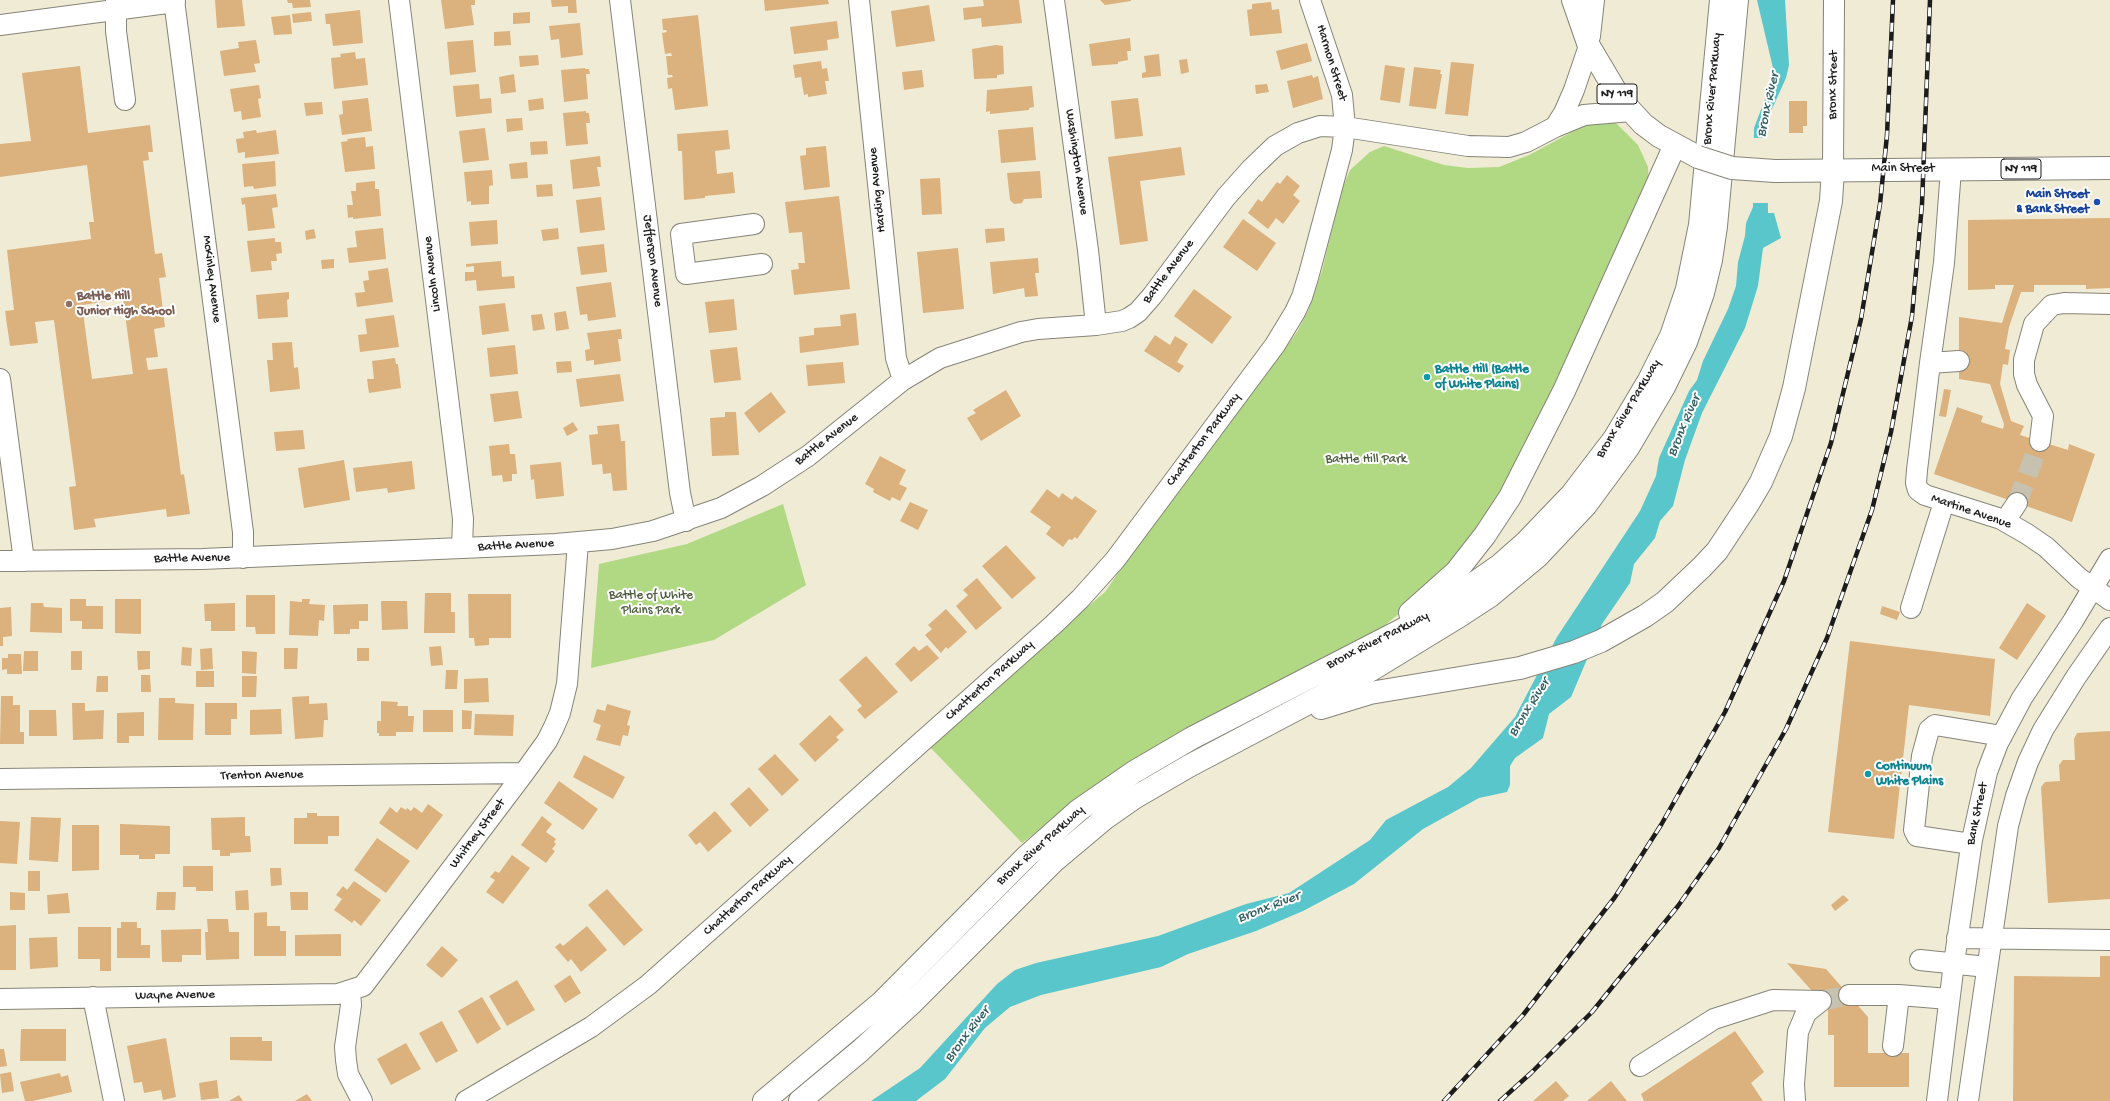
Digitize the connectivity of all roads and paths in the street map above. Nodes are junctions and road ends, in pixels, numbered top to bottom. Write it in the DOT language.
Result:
graph roads {
  1 [pos="399,0"];
  2 [pos="620,0"];
  3 [pos="859,0"];
  4 [pos="1054,0"];
  5 [pos="1310,0"];
  6 [pos="1573,0"];
  7 [pos="1593,0"];
  8 [pos="1721,0"];
  9 [pos="1736,0"];
  10 [pos="1834,0"];
  11 [pos="175,1"];
  12 [pos="116,4"];
  13 [pos="0,25"];
  14 [pos="1589,46"];
  15 [pos="125,100"];
  16 [pos="1631,111"];
  17 [pos="1345,127"];
  18 [pos="1555,127"];
  19 [pos="1675,145"];
  20 [pos="2110,168"];
  21 [pos="1951,169"];
  22 [pos="1833,170"];
  23 [pos="754,224"];
  24 [pos="684,253"];
  25 [pos="651,255"];
  26 [pos="762,264"];
  27 [pos="2110,304"];
  28 [pos="1096,325"];
  29 [pos="1959,361"];
  30 [pos="1930,362"];
  31 [pos="0,379"];
  32 [pos="902,380"];
  33 [pos="2040,441"];
  34 [pos="1944,502"];
  35 [pos="2017,502"];
  36 [pos="686,521"];
  37 [pos="2004,521"];
  38 [pos="578,543"];
  39 [pos="462,548"];
  40 [pos="243,558"];
  41 [pos="2110,559"];
  42 [pos="0,561"];
  43 [pos="24,561"];
  44 [pos="2093,589"];
  45 [pos="2110,600"];
  46 [pos="1912,608"];
  47 [pos="2110,628"];
  48 [pos="1351,654"];
  49 [pos="1251,732"];
  50 [pos="2002,736"];
  51 [pos="524,773"];
  52 [pos="0,779"];
  53 [pos="1971,844"];
  54 [pos="1957,938"];
  55 [pos="1991,939"];
  56 [pos="2110,940"];
  57 [pos="1920,960"];
  58 [pos="1954,963"];
  59 [pos="1987,967"];
  60 [pos="350,991"];
  61 [pos="1849,995"];
  62 [pos="1899,995"];
  63 [pos="92,997"];
  64 [pos="0,999"];
  65 [pos="1949,999"];
  66 [pos="1893,1046"];
  67 [pos="1640,1066"];
  68 [pos="114,1101"];
  69 [pos="362,1101"];
  70 [pos="466,1101"];
  71 [pos="764,1101"];
  72 [pos="800,1101"];
  73 [pos="1795,1101"];
  74 [pos="1937,1101"];
  75 [pos="1968,1101"];
  1 -- 39 [label="street, Lincoln Avenue"];
  2 -- 25 [label="street, Jefferson Avenue"];
  3 -- 32 [label="street, Harding Avenue"];
  4 -- 28 [label="street, Washington Avenue"];
  5 -- 17 [label="street, Harmon Street"];
  6 -- 14 [label="main road, NY 119"];
  7 -- 14 [label="main road"];
  8 -- 48 [label="main road, Bronx River Parkway"];
  9 -- 49 [label="main road, Bronx River Parkway"];
  10 -- 22 [label="street, Bronx Street"];
  11 -- 12 [label="street"];
  11 -- 40 [label="street, McKinley Avenue"];
  12 -- 13 [label="street"];
  12 -- 15 [label="street"];
  14 -- 16 [label="main road, NY 119"];
  14 -- 18 [label="street"];
  16 -- 18 [label="street, Battle Avenue"];
  16 -- 19 [label="main road, NY 119"];
  17 -- 18 [label="street, Battle Avenue"];
  17 -- 28 [label="street, Battle Avenue"];
  17 -- 70 [label="street, Chatterton Parkway"];
  19 -- 22 [label="main road, Main Street / NY 119, bridge"];
  19 -- 48 [label="main road"];
  20 -- 21 [label="main road, Main Street / NY 119"];
  21 -- 22 [label="main road, Main Street / NY 119"];
  21 -- 30 [label="street, Martine Avenue"];
  22 -- 49 [label="main road"];
  23 -- 24 [label="street"];
  24 -- 25 [label="street"];
  24 -- 26 [label="street"];
  25 -- 36 [label="street, Jefferson Avenue"];
  27 -- 33 [label="street"];
  28 -- 32 [label="street, Battle Avenue"];
  29 -- 30 [label="street"];
  30 -- 34 [label="street, Martine Avenue"];
  31 -- 43 [label="street"];
  32 -- 36 [label="street, Battle Avenue"];
  34 -- 37 [label="street, Martine Avenue"];
  34 -- 46 [label="street"];
  35 -- 37 [label="street"];
  36 -- 38 [label="street, Battle Avenue"];
  37 -- 44 [label="street, Martine Avenue"];
  38 -- 39 [label="street, Battle Avenue"];
  38 -- 51 [label="street, Whitney Street"];
  39 -- 40 [label="street, Battle Avenue"];
  40 -- 43 [label="street, Battle Avenue"];
  41 -- 44 [label="street, Bank Street"];
  42 -- 43 [label="street, Battle Avenue"];
  44 -- 45 [label="street, Martine Avenue"];
  44 -- 50 [label="street, Bank Street"];
  47 -- 55 [label="street"];
  48 -- 71 [label="main road, Bronx River Parkway"];
  49 -- 72 [label="main road, Bronx River Parkway"];
  50 -- 53 [label="street, Bank Street"];
  50 -- 53 [label="street"];
  51 -- 52 [label="street, Trenton Avenue"];
  51 -- 60 [label="street, Whitney Street"];
  53 -- 54 [label="street, Bank Street"];
  54 -- 55 [label="street"];
  54 -- 58 [label="street, Bank Street"];
  55 -- 56 [label="street"];
  55 -- 59 [label="street"];
  57 -- 58 [label="street"];
  58 -- 59 [label="street"];
  58 -- 65 [label="street, Bank Street"];
  59 -- 75 [label="street"];
  60 -- 63 [label="street, Wayne Avenue"];
  60 -- 69 [label="street"];
  61 -- 62 [label="street"];
  62 -- 65 [label="street"];
  62 -- 66 [label="street"];
  63 -- 64 [label="street, Wayne Avenue"];
  63 -- 68 [label="street"];
  65 -- 74 [label="street, Bank Street"];
  67 -- 73 [label="street"];
}
